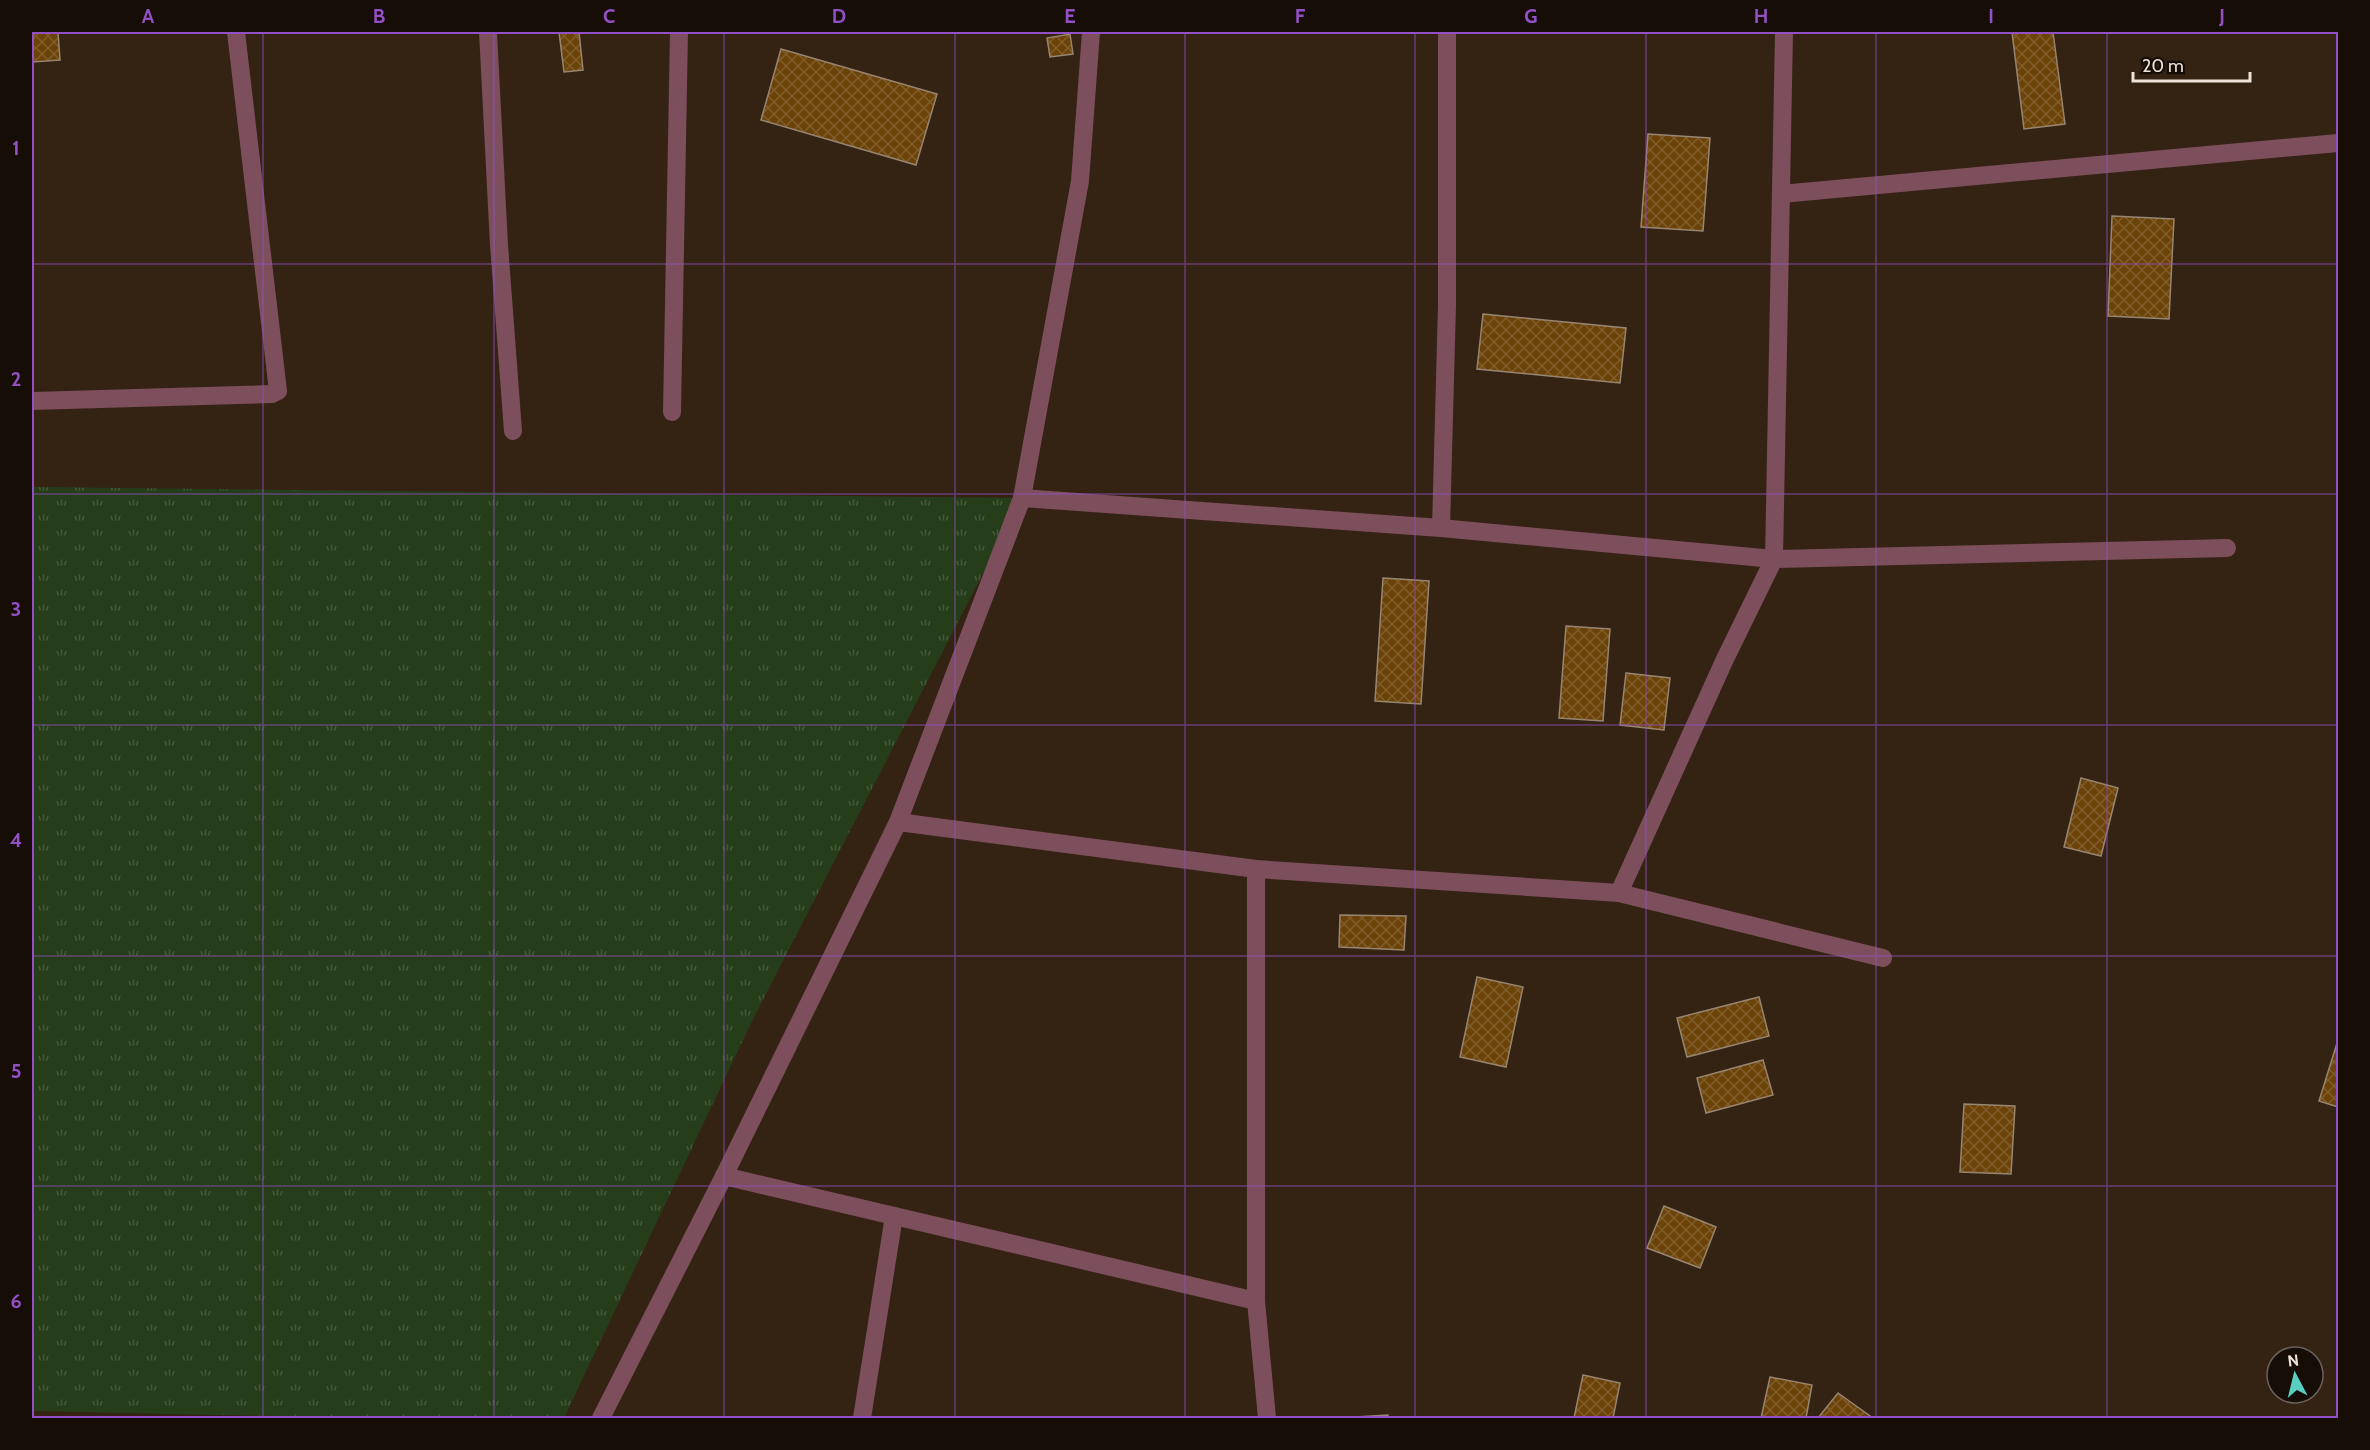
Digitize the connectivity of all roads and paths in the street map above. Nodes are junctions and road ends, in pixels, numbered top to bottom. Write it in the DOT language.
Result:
graph roads {
  1 [pos="236,32"];
  2 [pos="488,32"];
  3 [pos="679,32"];
  4 [pos="1091,32"];
  5 [pos="1447,32"];
  6 [pos="1784,32"];
  7 [pos="2338,143"];
  8 [pos="1781,194"];
  9 [pos="32,401"];
  10 [pos="672,412"];
  11 [pos="513,431"];
  12 [pos="1022,498"];
  13 [pos="1441,528"];
  14 [pos="2227,548"];
  15 [pos="1774,559"];
  16 [pos="898,822"];
  17 [pos="1256,869"];
  18 [pos="1619,893"];
  19 [pos="1883,958"];
  20 [pos="724,1176"];
  21 [pos="894,1216"];
  22 [pos="1256,1301"];
  23 [pos="601,1419"];
  24 [pos="862,1419"];
  25 [pos="1268,1419"];
  1 -- 9 [label="street"];
  2 -- 11 [label="street"];
  3 -- 10 [label="street"];
  4 -- 12 [label="street"];
  5 -- 13 [label="street"];
  6 -- 8 [label="street"];
  7 -- 8 [label="street"];
  8 -- 15 [label="street"];
  12 -- 13 [label="street"];
  12 -- 16 [label="street"];
  13 -- 15 [label="street"];
  14 -- 15 [label="street"];
  15 -- 18 [label="street"];
  16 -- 17 [label="street"];
  16 -- 20 [label="street"];
  17 -- 18 [label="street"];
  17 -- 22 [label="street"];
  18 -- 19 [label="street"];
  20 -- 21 [label="street"];
  20 -- 23 [label="street"];
  21 -- 22 [label="street"];
  21 -- 24 [label="street"];
  22 -- 25 [label="street"];
}
